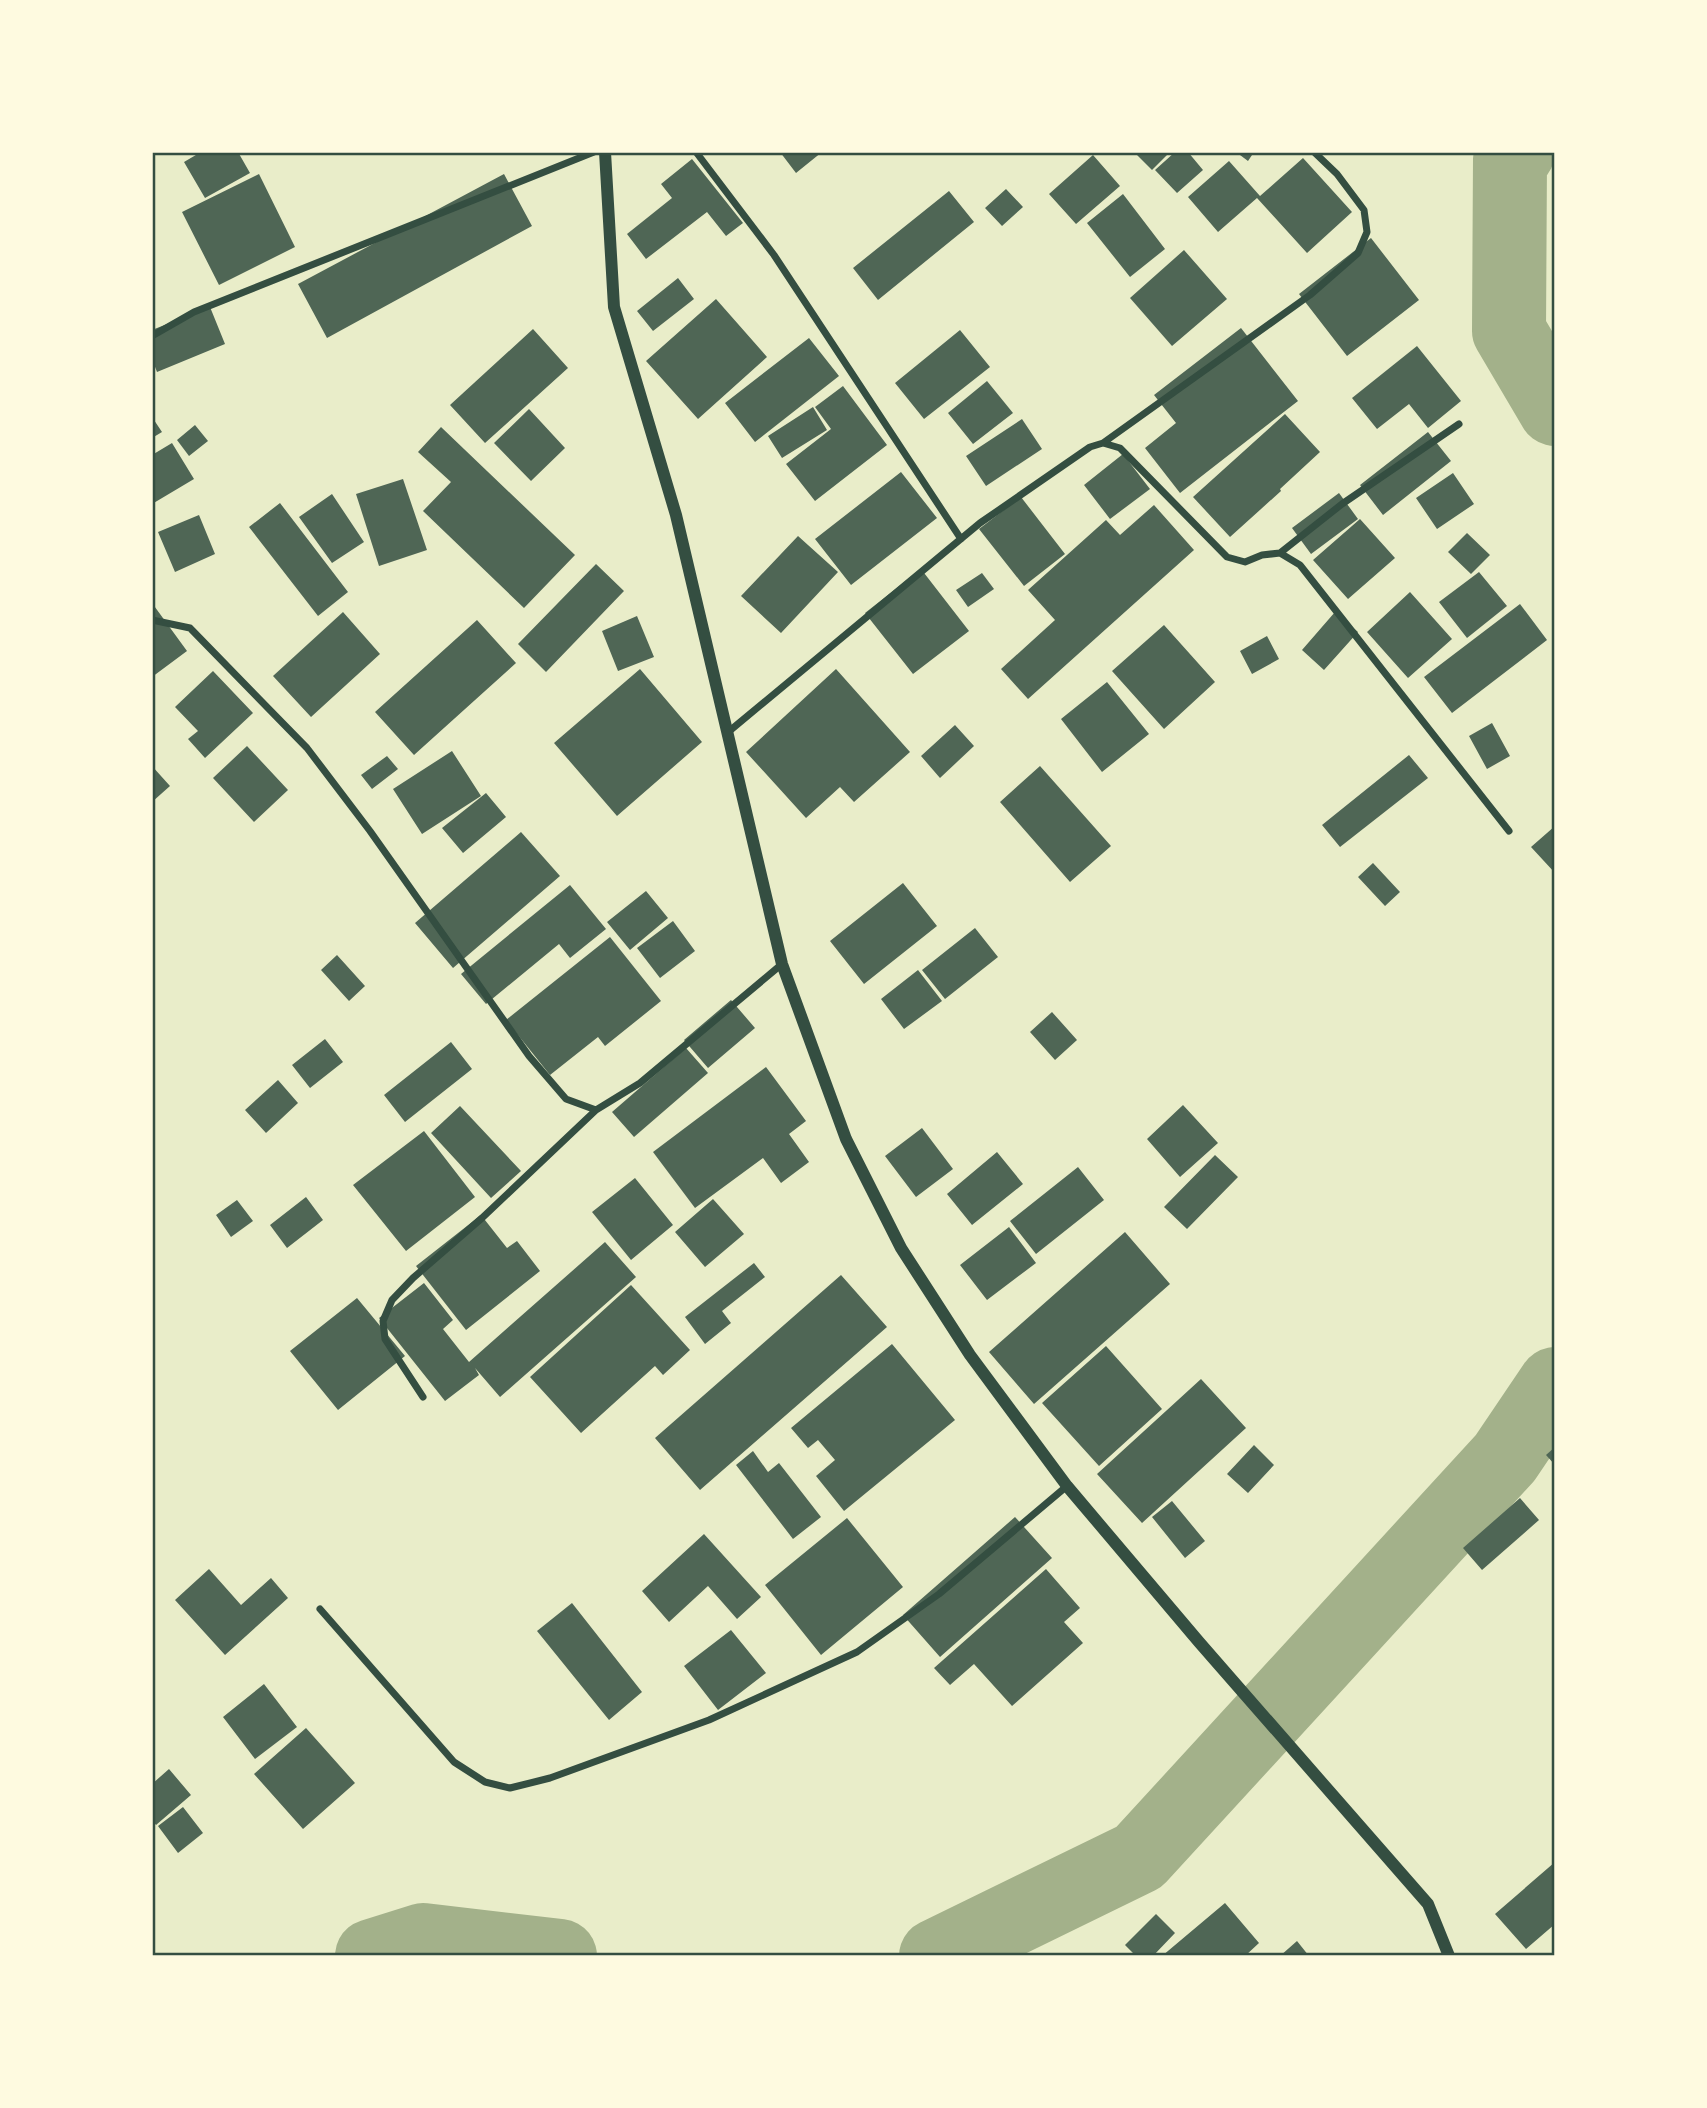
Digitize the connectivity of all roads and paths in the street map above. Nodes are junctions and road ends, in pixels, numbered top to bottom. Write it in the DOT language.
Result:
graph roads {
  1 [pos="594,152"];
  2 [pos="605,152"];
  3 [pos="696,152"];
  4 [pos="1314,152"];
  5 [pos="152,336"];
  6 [pos="1459,424"];
  7 [pos="1103,443"];
  8 [pos="961,539"];
  9 [pos="1280,553"];
  10 [pos="152,620"];
  11 [pos="727,733"];
  12 [pos="1509,831"];
  13 [pos="782,964"];
  14 [pos="596,1110"];
  15 [pos="423,1397"];
  16 [pos="1067,1486"];
  17 [pos="320,1609"];
  18 [pos="1449,1956"];
  1 -- 5 [label="street"];
  2 -- 11 [label="street"];
  3 -- 8 [label="street"];
  4 -- 7 [label="street"];
  6 -- 9 [label="street"];
  7 -- 8 [label="street"];
  7 -- 9 [label="street"];
  8 -- 11 [label="street"];
  9 -- 12 [label="street"];
  10 -- 14 [label="street"];
  11 -- 13 [label="street"];
  13 -- 14 [label="street"];
  13 -- 16 [label="street"];
  14 -- 15 [label="street"];
  16 -- 17 [label="street"];
  16 -- 18 [label="street"];
}
